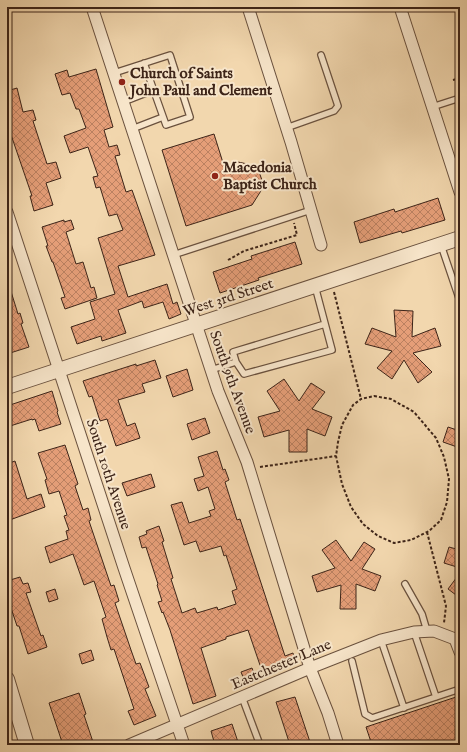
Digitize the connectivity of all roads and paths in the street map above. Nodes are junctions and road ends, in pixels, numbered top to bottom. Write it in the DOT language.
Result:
graph roads {
  1 [pos="92,7"];
  2 [pos="248,7"];
  3 [pos="400,7"];
  4 [pos="321,55"];
  5 [pos="144,63"];
  6 [pos="114,73"];
  7 [pos="460,78"];
  8 [pos="453,80"];
  9 [pos="154,90"];
  10 [pos="460,98"];
  11 [pos="123,102"];
  12 [pos="432,107"];
  13 [pos="163,117"];
  14 [pos="286,128"];
  15 [pos="132,130"];
  16 [pos="460,192"];
  17 [pos="311,210"];
  18 [pos="7,212"];
  19 [pos="292,217"];
  20 [pos="460,238"];
  21 [pos="321,245"];
  22 [pos="440,245"];
  23 [pos="173,255"];
  24 [pos="228,260"];
  25 [pos="331,281"];
  26 [pos="315,286"];
  27 [pos="460,301"];
  28 [pos="325,324"];
  29 [pos="196,325"];
  30 [pos="236,362"];
  31 [pos="58,369"];
  32 [pos="211,370"];
  33 [pos="7,387"];
  34 [pos="361,399"];
  35 [pos="336,456"];
  36 [pos="260,467"];
  37 [pos="427,532"];
  38 [pos="405,584"];
  39 [pos="427,631"];
  40 [pos="414,632"];
  41 [pos="446,635"];
  42 [pos="381,640"];
  43 [pos="460,652"];
  44 [pos="352,661"];
  45 [pos="310,668"];
  46 [pos="7,680"];
  47 [pos="460,689"];
  48 [pos="242,697"];
  49 [pos="436,697"];
  50 [pos="404,708"];
  51 [pos="178,724"];
  52 [pos="27,745"];
  53 [pos="129,745"];
  54 [pos="184,745"];
  55 [pos="260,745"];
  56 [pos="338,745"];
  1 -- 6 [label="street, South 9th Avenue"];
  2 -- 14 [label="street"];
  3 -- 12 [label="street"];
  4 -- 14 [label="lane"];
  5 -- 6 [label="lane"];
  5 -- 9 [label="lane"];
  5 -- 13 [label="lane"];
  6 -- 11 [label="street, South 9th Avenue"];
  7 -- 8 [label="path"];
  9 -- 11 [label="lane"];
  9 -- 13 [label="lane"];
  10 -- 12 [label="lane"];
  11 -- 15 [label="street, South 9th Avenue"];
  12 -- 16 [label="street"];
  13 -- 15 [label="lane"];
  14 -- 17 [label="street"];
  15 -- 23 [label="street, South 9th Avenue"];
  17 -- 19 [label="lane"];
  17 -- 21 [label="street"];
  18 -- 31 [label="street, South 10th Avenue"];
  19 -- 23 [label="lane"];
  19 -- 24 [label="path"];
  20 -- 22 [label="street, West 3rd Street"];
  22 -- 25 [label="street, West 3rd Street"];
  22 -- 27 [label="lane"];
  23 -- 29 [label="street, South 9th Avenue"];
  25 -- 26 [label="street, West 3rd Street"];
  25 -- 34 [label="path"];
  26 -- 28 [label="lane"];
  26 -- 29 [label="street, West 3rd Street"];
  28 -- 30 [label="lane"];
  28 -- 30 [label="lane"];
  29 -- 31 [label="street, West 3rd Street"];
  29 -- 32 [label="street, South 9th Avenue"];
  30 -- 32 [label="lane"];
  31 -- 33 [label="street, West 3rd Street"];
  31 -- 51 [label="street, South 10th Avenue"];
  32 -- 45 [label="street, South 9th Avenue"];
  34 -- 35 [label="path"];
  34 -- 37 [label="path"];
  35 -- 36 [label="path"];
  35 -- 37 [label="path"];
  37 -- 41 [label="path"];
  38 -- 39 [label="lane"];
  39 -- 40 [label="street, Eastchester Lane"];
  39 -- 41 [label="street, Eastchester Lane"];
  40 -- 42 [label="street, Eastchester Lane"];
  40 -- 49 [label="lane"];
  41 -- 43 [label="street"];
  42 -- 45 [label="street, Eastchester Lane"];
  42 -- 50 [label="lane"];
  44 -- 50 [label="lane"];
  45 -- 48 [label="street, Eastchester Lane"];
  45 -- 56 [label="street, South 9th Avenue"];
  46 -- 52 [label="street"];
  47 -- 49 [label="lane"];
  48 -- 51 [label="street, Eastchester Lane"];
  48 -- 55 [label="lane"];
  49 -- 50 [label="lane"];
  51 -- 53 [label="street, Eastchester Lane"];
  51 -- 54 [label="street, South 10th Avenue"];
}
